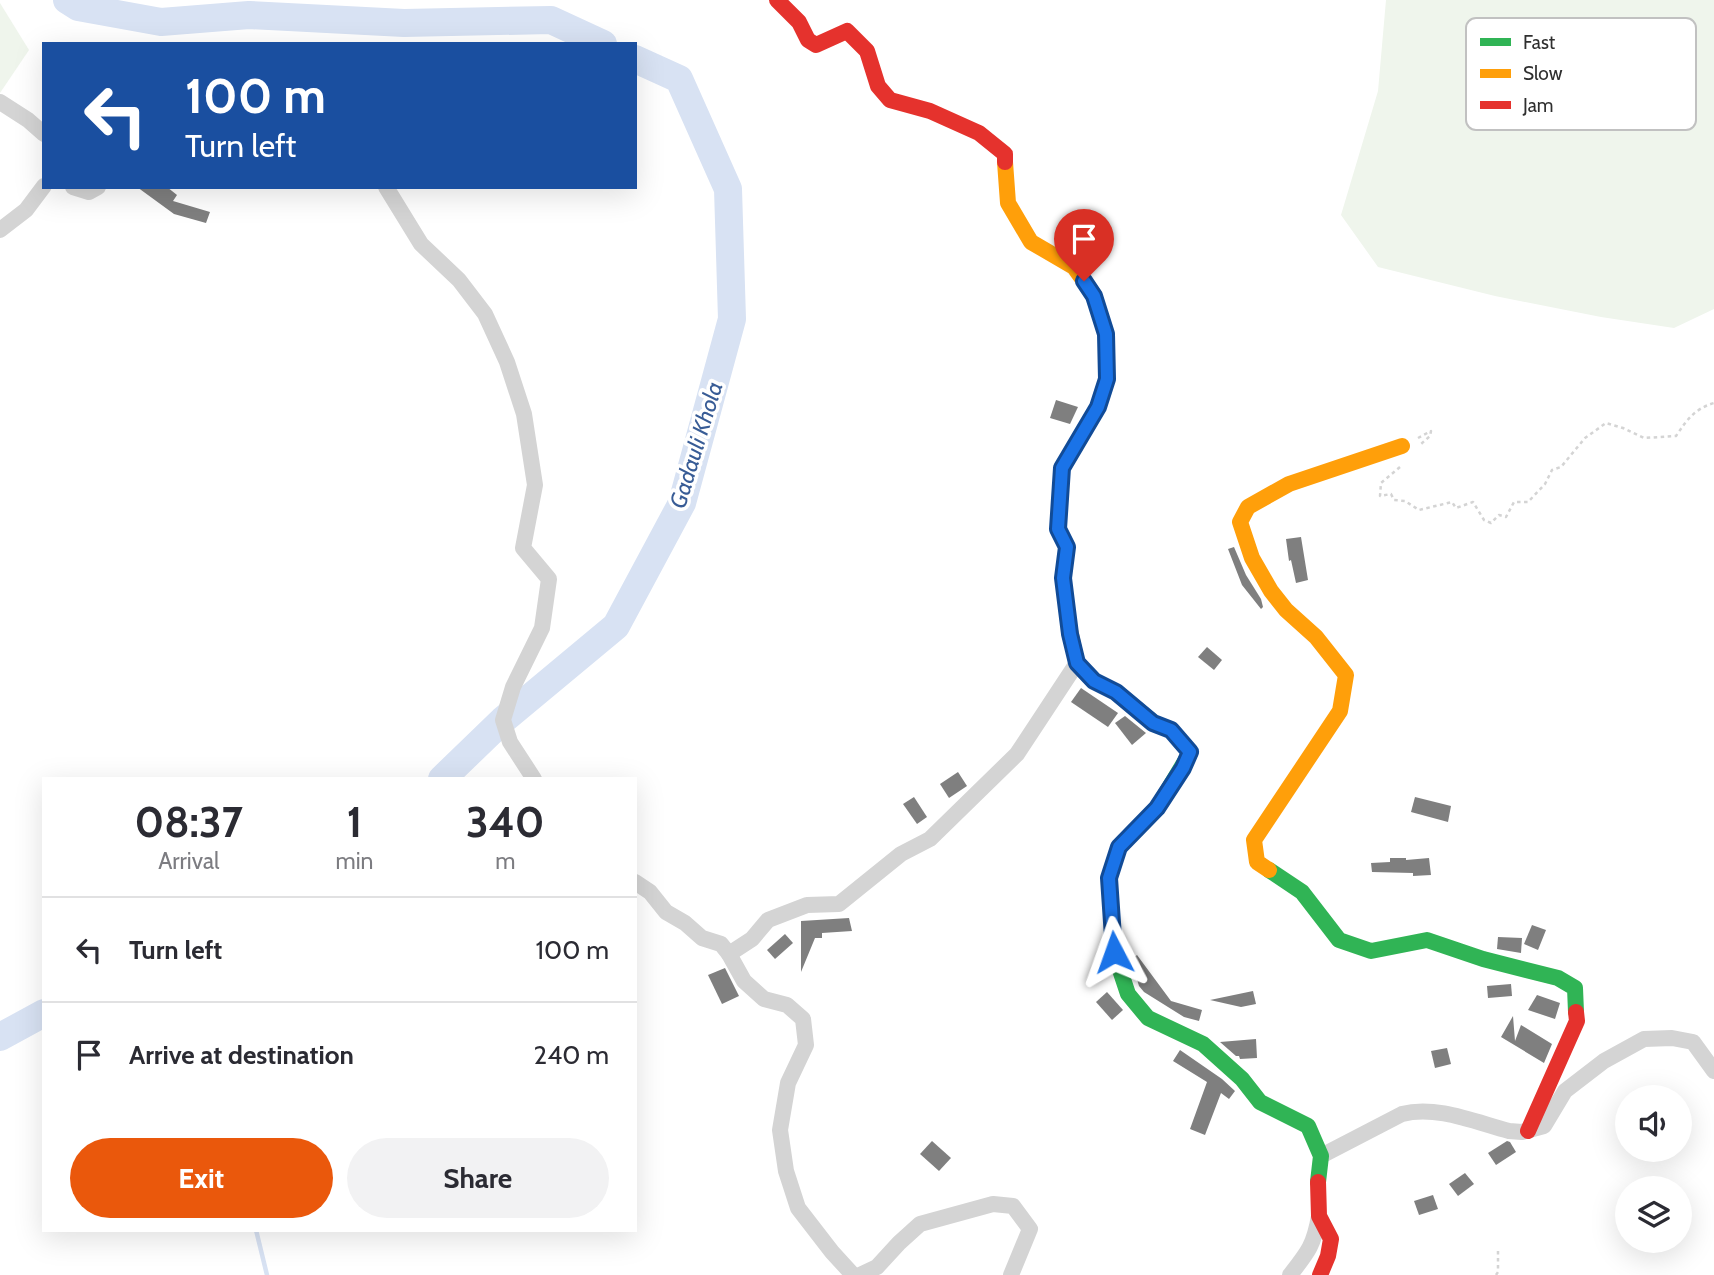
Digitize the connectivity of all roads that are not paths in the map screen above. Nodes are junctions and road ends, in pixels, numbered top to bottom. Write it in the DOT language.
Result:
graph roads {
  1 [pos="778,0"];
  2 [pos="0,102"];
  3 [pos="42,132"];
  4 [pos="42,189"];
  5 [pos="387,189"];
  6 [pos="0,230"];
  7 [pos="1409,448"];
  8 [pos="1077,663"];
  9 [pos="533,777"];
  10 [pos="637,883"];
  11 [pos="729,954"];
  12 [pos="1714,1071"];
  13 [pos="1528,1131"];
  14 [pos="1321,1156"];
  15 [pos="1319,1216"];
  16 [pos="853,1275"];
  17 [pos="860,1275"];
  18 [pos="1011,1275"];
  19 [pos="1290,1275"];
  20 [pos="1321,1275"];
  1 -- 8 [label="street"];
  2 -- 3 [label="street"];
  4 -- 6 [label="street"];
  5 -- 9 [label="street"];
  7 -- 13 [label="street"];
  8 -- 11 [label="street"];
  8 -- 14 [label="street"];
  10 -- 11 [label="street"];
  11 -- 16 [label="street"];
  12 -- 13 [label="street"];
  13 -- 14 [label="street"];
  14 -- 15 [label="street"];
  15 -- 19 [label="street"];
  15 -- 20 [label="street"];
  17 -- 18 [label="street"];
}
